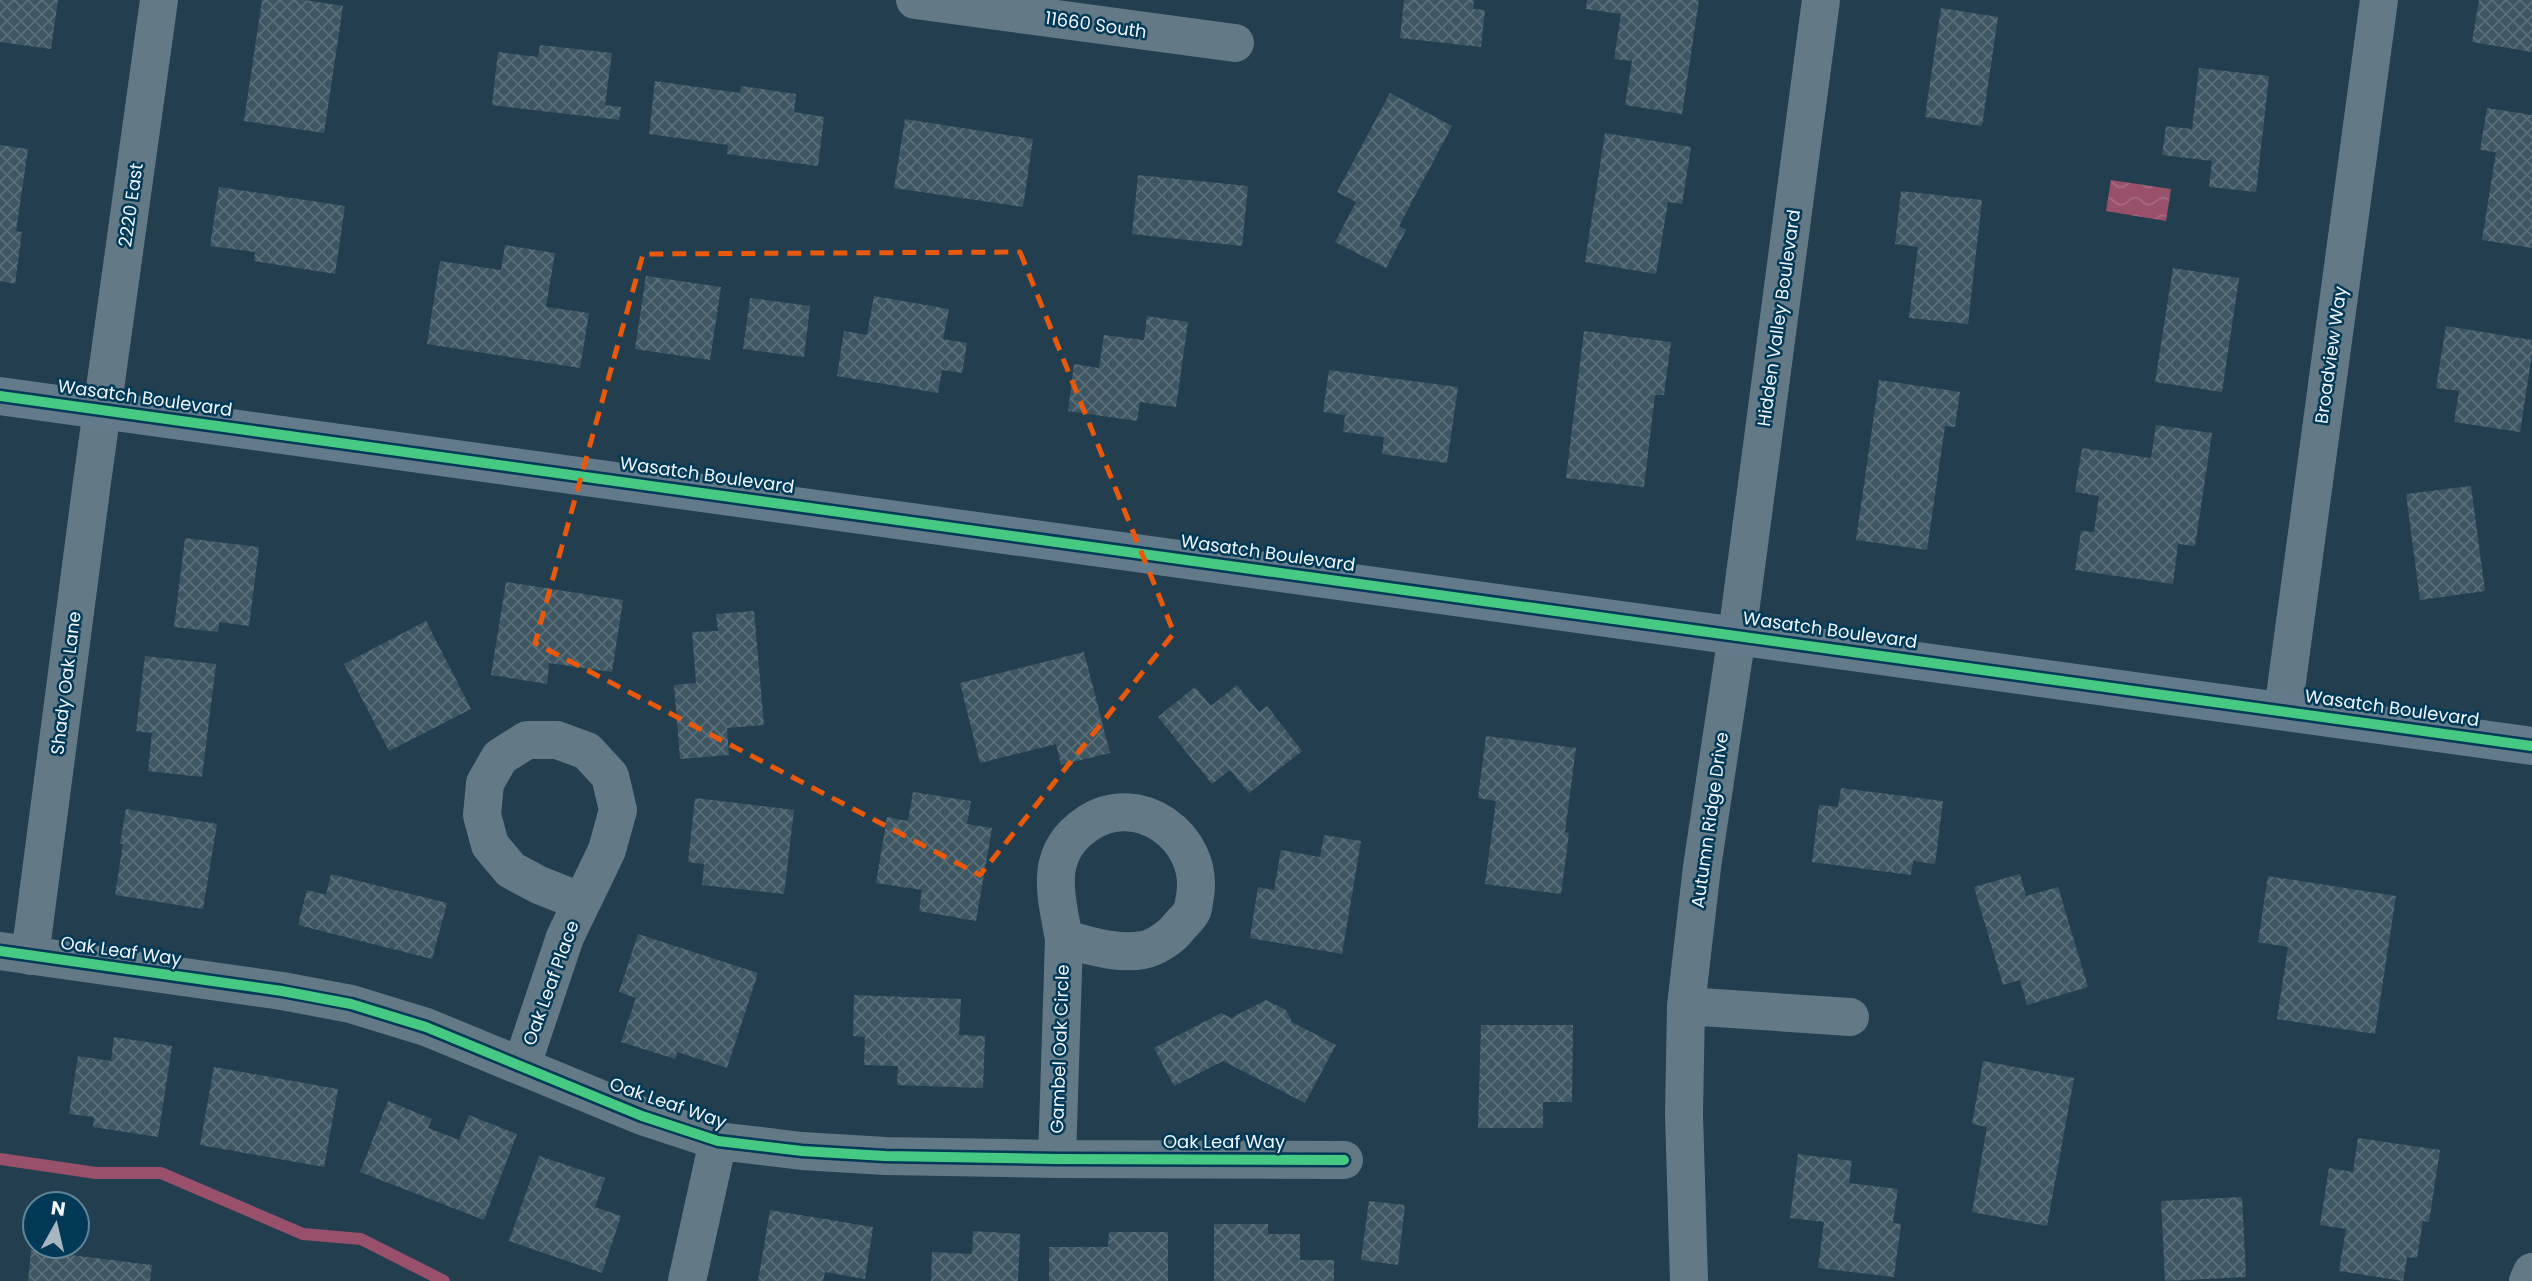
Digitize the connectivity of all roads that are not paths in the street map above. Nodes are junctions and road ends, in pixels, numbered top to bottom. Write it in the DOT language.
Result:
graph roads {
  1 [pos="159,0"];
  2 [pos="915,0"];
  3 [pos="1821,0"];
  4 [pos="2379,0"];
  5 [pos="1235,43"];
  6 [pos="0,396"];
  7 [pos="103,410"];
  8 [pos="1737,635"];
  9 [pos="2283,711"];
  10 [pos="2532,746"];
  11 [pos="582,902"];
  12 [pos="1064,939"];
  13 [pos="15,953"];
  14 [pos="1686,1006"];
  15 [pos="1850,1017"];
  16 [pos="522,1065"];
  17 [pos="718,1142"];
  18 [pos="1057,1159"];
  19 [pos="1344,1160"];
  20 [pos="2532,1272"];
  21 [pos="687,1281"];
  22 [pos="1689,1281"];
  23 [pos="2528,1281"];
  1 -- 7 [label="street, 2220 East"];
  2 -- 5 [label="street, 11660 South"];
  3 -- 8 [label="street, Hidden Valley Boulevard"];
  4 -- 9 [label="street, Broadview Way"];
  6 -- 7 [label="main road, Wasatch Boulevard"];
  7 -- 8 [label="main road, Wasatch Boulevard"];
  7 -- 13 [label="street, Shady Oak Lane"];
  8 -- 9 [label="main road, Wasatch Boulevard"];
  8 -- 14 [label="street, Autumn Ridge Drive"];
  9 -- 10 [label="main road, Wasatch Boulevard"];
  11 -- 16 [label="street, Oak Leaf Place"];
  12 -- 18 [label="street, Gambel Oak Circle"];
  13 -- 16 [label="street, Oak Leaf Way"];
  14 -- 15 [label="street"];
  14 -- 22 [label="street, Autumn Ridge Drive"];
  16 -- 17 [label="street, Oak Leaf Way"];
  17 -- 18 [label="street, Oak Leaf Way"];
  17 -- 21 [label="street"];
  18 -- 19 [label="street, Oak Leaf Way"];
  20 -- 23 [label="street"];
}
